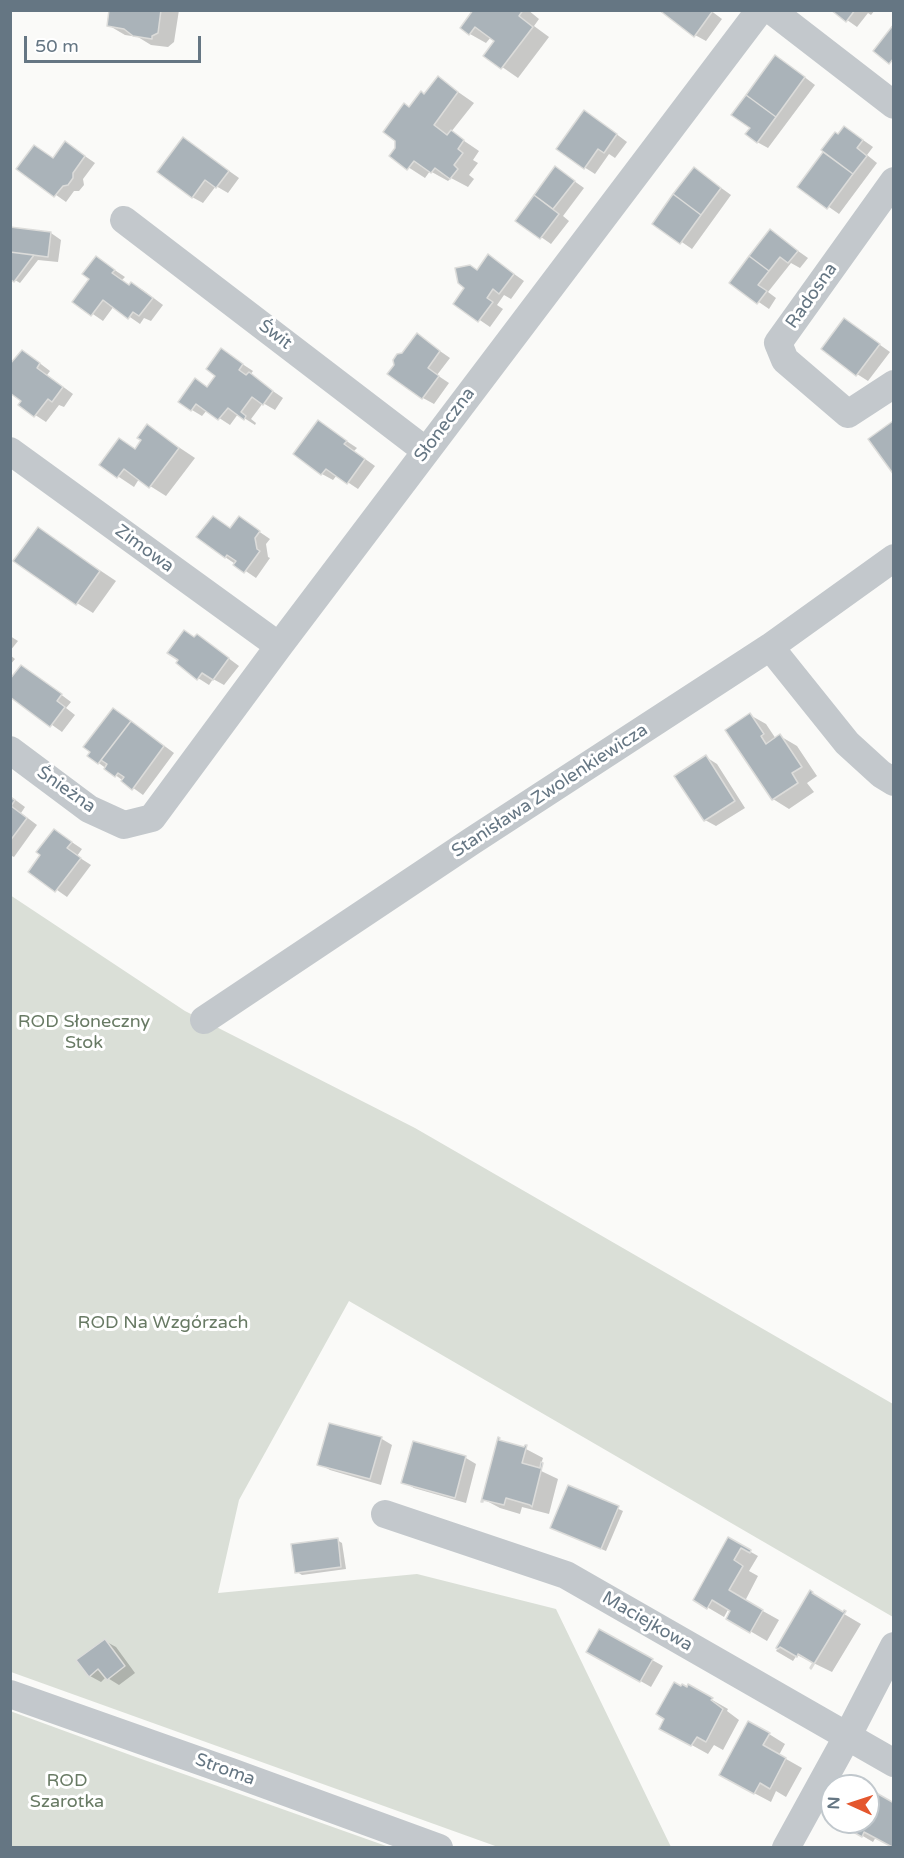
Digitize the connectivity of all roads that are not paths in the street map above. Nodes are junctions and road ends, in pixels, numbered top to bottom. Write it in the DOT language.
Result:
graph roads {
  1 [pos="759,10"];
  2 [pos="771,10"];
  3 [pos="894,105"];
  4 [pos="894,181"];
  5 [pos="124,220"];
  6 [pos="894,384"];
  7 [pos="10,451"];
  8 [pos="426,451"];
  9 [pos="894,558"];
  10 [pos="279,646"];
  11 [pos="770,647"];
  12 [pos="10,750"];
  13 [pos="894,782"];
  14 [pos="124,825"];
  15 [pos="204,1020"];
  16 [pos="385,1514"];
  17 [pos="894,1646"];
  18 [pos="10,1694"];
  19 [pos="847,1737"];
  20 [pos="894,1763"];
  21 [pos="439,1848"];
  22 [pos="786,1848"];
  1 -- 8 [label="street, Słoneczna"];
  2 -- 3 [label="street"];
  4 -- 6 [label="street, Radosna"];
  5 -- 8 [label="street, Świt"];
  7 -- 10 [label="street, Zimowa"];
  8 -- 10 [label="street, Słoneczna"];
  9 -- 11 [label="street, Stanisława Zwolenkiewicza"];
  10 -- 14 [label="street, Słoneczna"];
  11 -- 13 [label="street"];
  11 -- 15 [label="street, Stanisława Zwolenkiewicza"];
  12 -- 14 [label="street, Śnieżna"];
  16 -- 19 [label="street, Maciejkowa"];
  17 -- 19 [label="street"];
  18 -- 21 [label="street, Stroma"];
  19 -- 20 [label="street, Maciejkowa"];
  19 -- 22 [label="street"];
}
